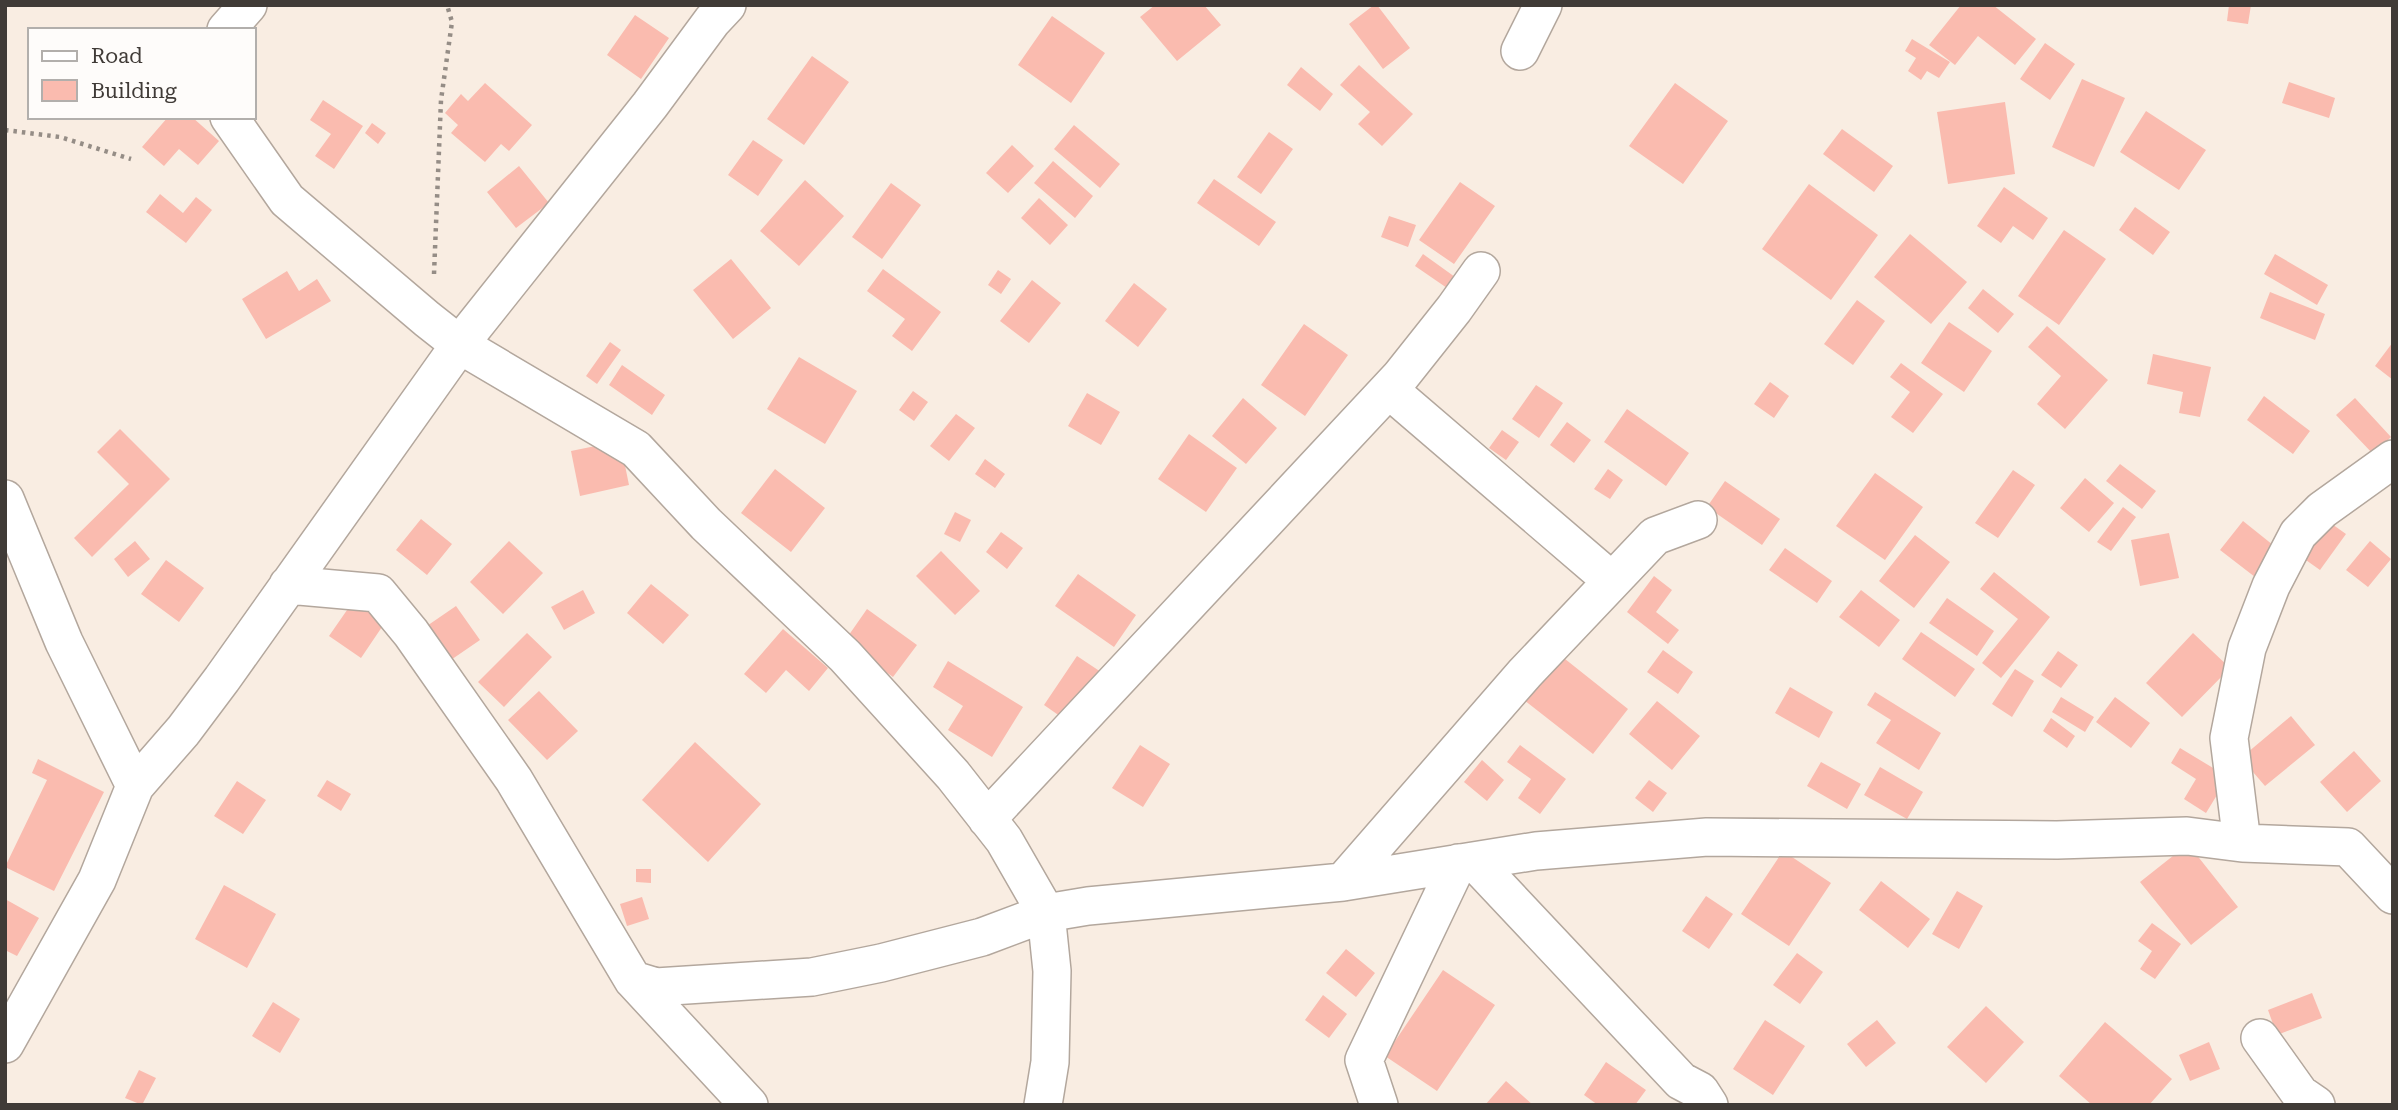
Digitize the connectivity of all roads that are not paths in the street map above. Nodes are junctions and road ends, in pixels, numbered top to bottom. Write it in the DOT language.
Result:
graph roads {
  1 [pos="247,5"];
  2 [pos="727,5"];
  3 [pos="1543,5"];
  4 [pos="228,28"];
  5 [pos="1520,51"];
  6 [pos="230,119"];
  7 [pos="1481,271"];
  8 [pos="460,345"];
  9 [pos="1390,388"];
  10 [pos="2393,459"];
  11 [pos="5,499"];
  12 [pos="1698,520"];
  13 [pos="1612,581"];
  14 [pos="289,585"];
  15 [pos="135,786"];
  16 [pos="987,819"];
  17 [pos="2242,842"];
  18 [pos="1466,862"];
  19 [pos="1343,882"];
  20 [pos="2393,895"];
  21 [pos="1046,913"];
  22 [pos="633,980"];
  23 [pos="2260,1038"];
  24 [pos="5,1044"];
  25 [pos="749,1105"];
  26 [pos="1043,1105"];
  27 [pos="1379,1105"];
  28 [pos="1709,1105"];
  29 [pos="2316,1105"];
  1 -- 4 [label="street"];
  2 -- 8 [label="street"];
  3 -- 5 [label="street"];
  6 -- 8 [label="street"];
  7 -- 9 [label="street"];
  8 -- 14 [label="street"];
  8 -- 16 [label="street"];
  9 -- 13 [label="street"];
  9 -- 16 [label="street"];
  10 -- 17 [label="street"];
  11 -- 15 [label="street"];
  12 -- 13 [label="street"];
  13 -- 19 [label="street"];
  14 -- 15 [label="street"];
  14 -- 22 [label="street"];
  15 -- 24 [label="street"];
  16 -- 21 [label="street"];
  17 -- 18 [label="street"];
  17 -- 20 [label="street"];
  18 -- 19 [label="street"];
  18 -- 27 [label="street"];
  18 -- 28 [label="street"];
  19 -- 21 [label="street"];
  21 -- 22 [label="street"];
  21 -- 26 [label="street"];
  22 -- 25 [label="street"];
  23 -- 29 [label="street"];
}
